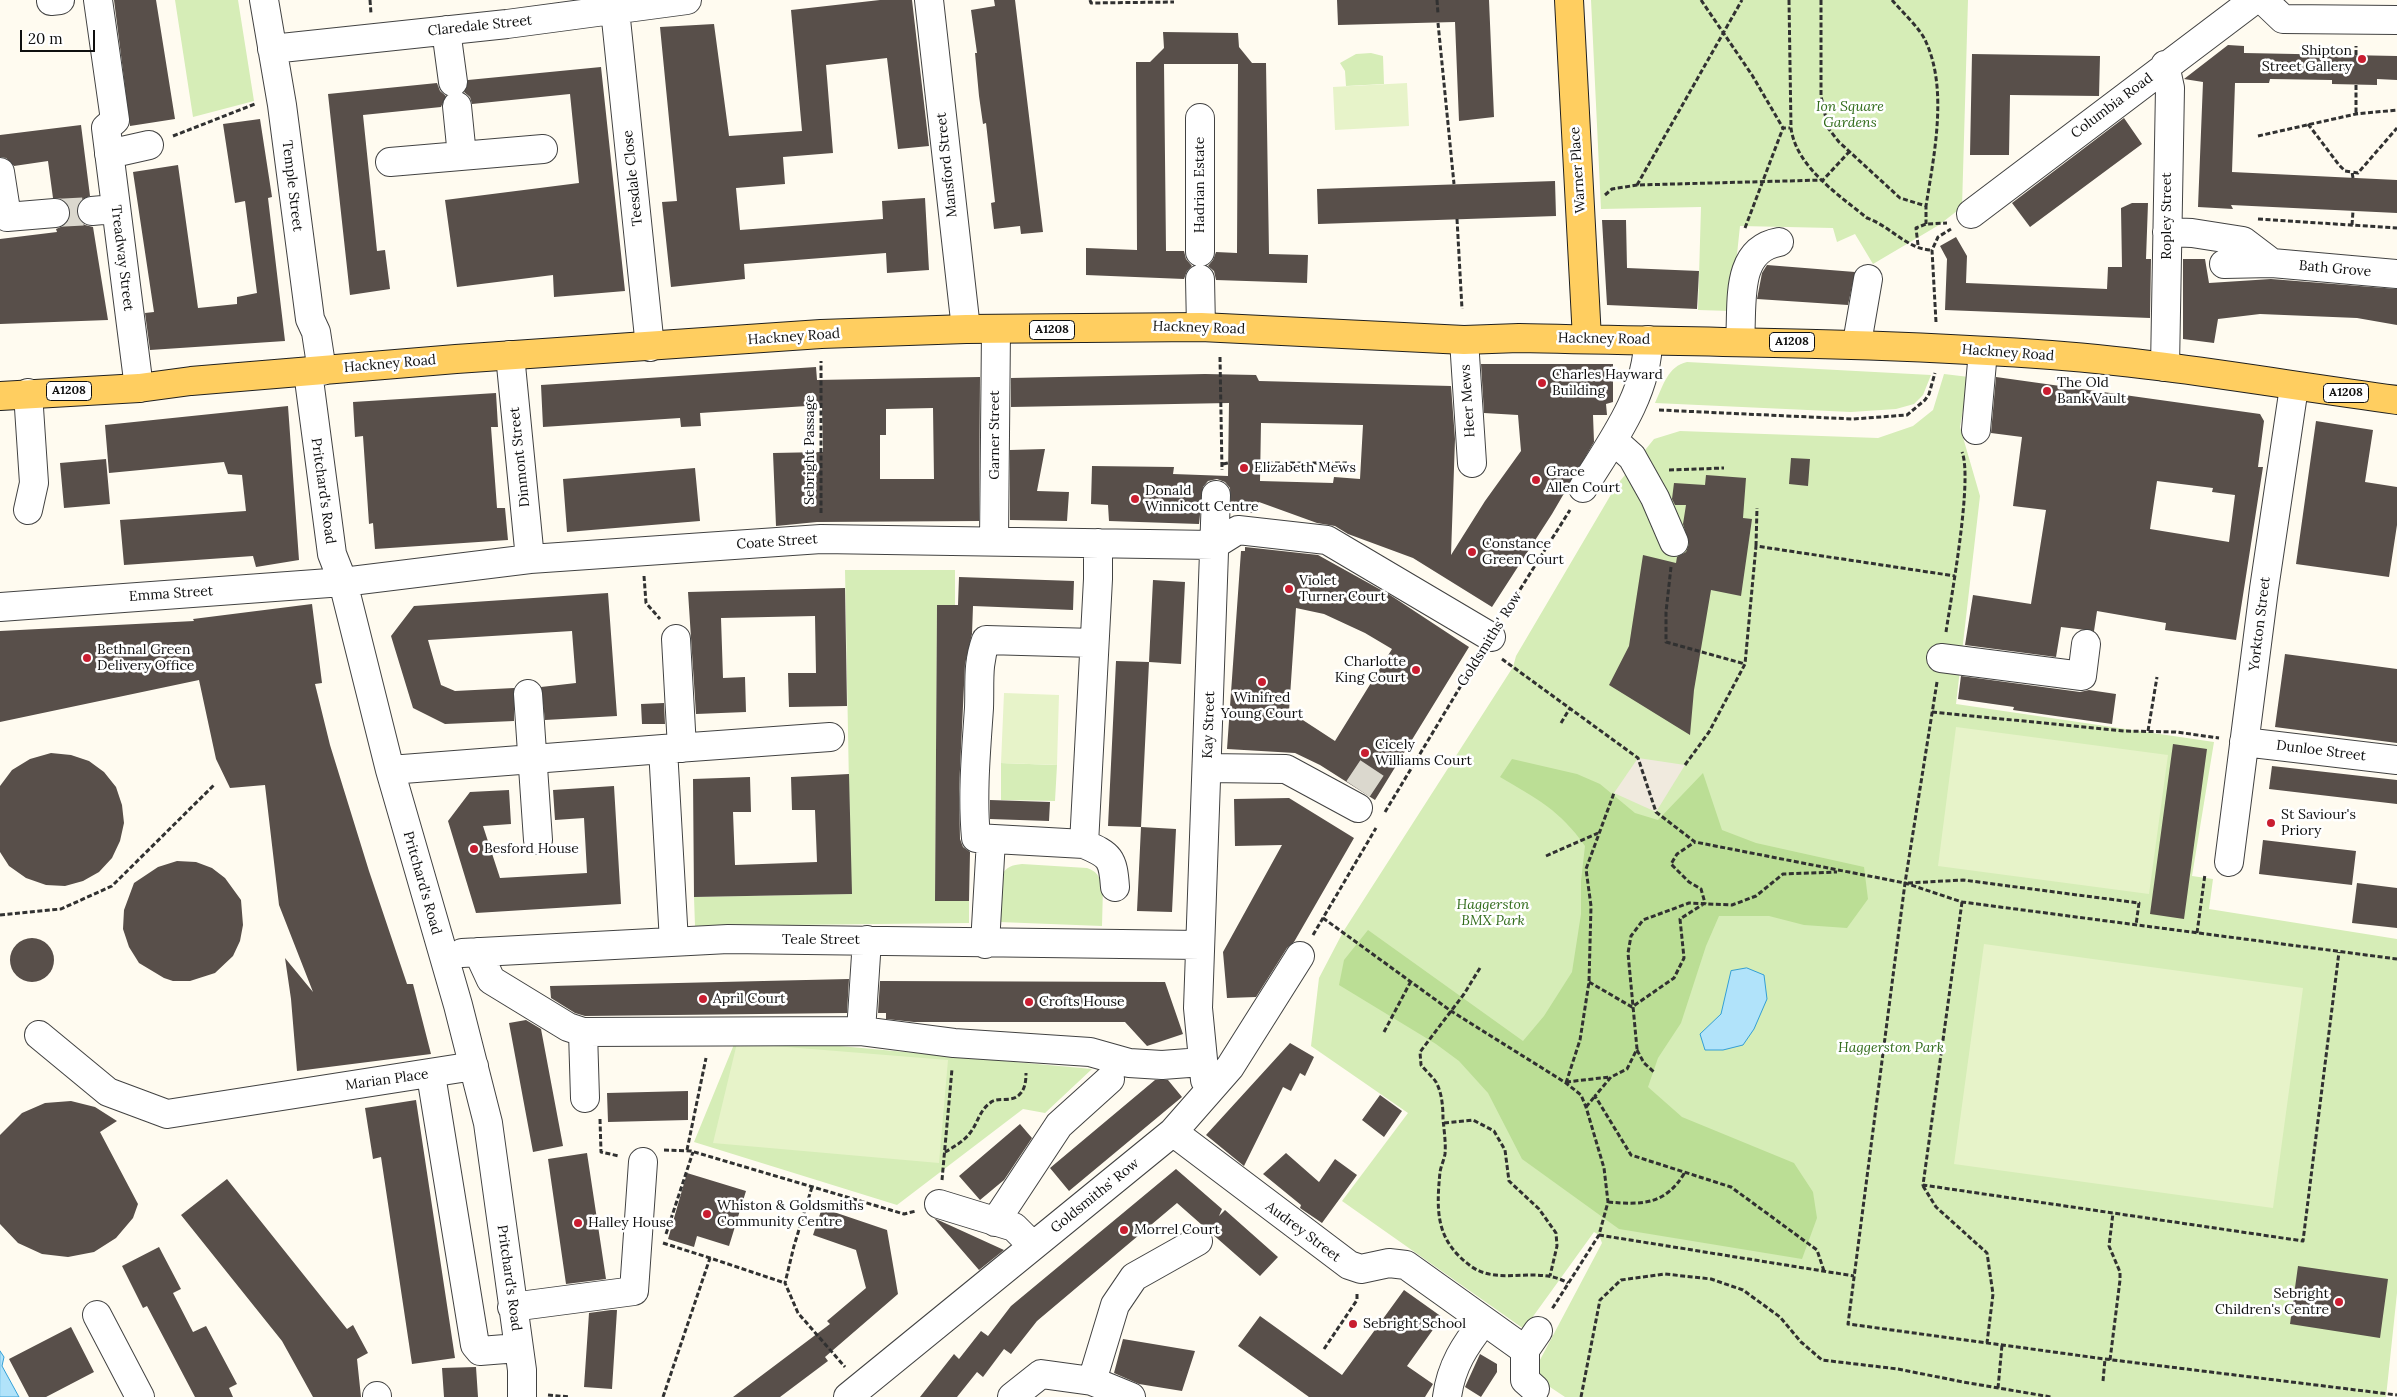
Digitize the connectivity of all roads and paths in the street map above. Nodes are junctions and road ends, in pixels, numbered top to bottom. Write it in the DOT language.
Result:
graph roads {
  1 [pos="98,0"];
  2 [pos="264,0"];
  3 [pos="687,0"];
  4 [pos="929,0"];
  5 [pos="1090,0"];
  6 [pos="1437,0"];
  7 [pos="1569,0"];
  8 [pos="1701,0"];
  9 [pos="1742,0"];
  10 [pos="1789,0"];
  11 [pos="1821,0"];
  12 [pos="1892,0"];
  13 [pos="2254,0"];
  14 [pos="2263,0"];
  15 [pos="1174,2"];
  16 [pos="614,5"];
  17 [pos="1438,14"];
  18 [pos="2397,20"];
  19 [pos="1438,23"];
  20 [pos="446,30"];
  21 [pos="1723,32"];
  22 [pos="272,49"];
  23 [pos="2165,66"];
  24 [pos="2356,85"];
  25 [pos="280,95"];
  26 [pos="2397,110"];
  27 [pos="2356,114"];
  28 [pos="1200,118"];
  29 [pos="2308,124"];
  30 [pos="1783,128"];
  31 [pos="1791,128"];
  32 [pos="2397,128"];
  33 [pos="2258,136"];
  34 [pos="108,141"];
  35 [pos="149,145"];
  36 [pos="543,149"];
  37 [pos="1849,152"];
  38 [pos="462,156"];
  39 [pos="390,162"];
  40 [pos="0,172"];
  41 [pos="2352,172"];
  42 [pos="2353,178"];
  43 [pos="1823,180"];
  44 [pos="1578,181"];
  45 [pos="1762,182"];
  46 [pos="1454,184"];
  47 [pos="1636,185"];
  48 [pos="1926,206"];
  49 [pos="2353,211"];
  50 [pos="55,213"];
  51 [pos="2249,218"];
  52 [pos="1457,219"];
  53 [pos="1964,220"];
  54 [pos="1926,224"];
  55 [pos="2352,225"];
  56 [pos="1745,227"];
  57 [pos="2397,228"];
  58 [pos="2167,232"];
  59 [pos="1780,242"];
  60 [pos="1918,245"];
  61 [pos="1932,250"];
  62 [pos="1200,252"];
  63 [pos="2272,263"];
  64 [pos="2224,264"];
  65 [pos="2397,274"];
  66 [pos="1200,279"];
  67 [pos="1868,279"];
  68 [pos="1462,309"];
  69 [pos="1936,313"];
  70 [pos="1201,327"];
  71 [pos="966,329"];
  72 [pos="996,329"];
  73 [pos="1587,339"];
  74 [pos="1464,340"];
  75 [pos="1648,340"];
  76 [pos="1740,340"];
  77 [pos="1857,344"];
  78 [pos="650,346"];
  79 [pos="1983,352"];
  80 [pos="510,355"];
  81 [pos="1220,357"];
  82 [pos="821,362"];
  83 [pos="2165,367"];
  84 [pos="315,371"];
  85 [pos="1935,373"];
  86 [pos="2294,387"];
  87 [pos="138,388"];
  88 [pos="28,393"];
  89 [pos="0,396"];
  90 [pos="2397,400"];
  91 [pos="1668,410"];
  92 [pos="1976,430"];
  93 [pos="1613,440"];
  94 [pos="1260,463"];
  95 [pos="1347,463"];
  96 [pos="1472,463"];
  97 [pos="1223,464"];
  98 [pos="1228,464"];
  99 [pos="1724,468"];
  100 [pos="1667,470"];
  101 [pos="1965,478"];
  102 [pos="1583,488"];
  103 [pos="1216,495"];
  104 [pos="1757,508"];
  105 [pos="28,510"];
  106 [pos="821,539"];
  107 [pos="994,541"];
  108 [pos="1674,542"];
  109 [pos="1098,543"];
  110 [pos="1214,545"];
  111 [pos="1756,546"];
  112 [pos="641,551"];
  113 [pos="530,559"];
  114 [pos="1955,576"];
  115 [pos="343,582"];
  116 [pos="0,608"];
  117 [pos="1491,637"];
  118 [pos="676,639"];
  119 [pos="1094,643"];
  120 [pos="2086,644"];
  121 [pos="1941,658"];
  122 [pos="1745,664"];
  123 [pos="1521,673"];
  124 [pos="2157,677"];
  125 [pos="528,694"];
  126 [pos="1570,708"];
  127 [pos="1932,712"];
  128 [pos="1561,722"];
  129 [pos="2148,731"];
  130 [pos="830,737"];
  131 [pos="2244,742"];
  132 [pos="673,748"];
  133 [pos="532,758"];
  134 [pos="2397,760"];
  135 [pos="1685,765"];
  136 [pos="1208,768"];
  137 [pos="390,770"];
  138 [pos="214,785"];
  139 [pos="1614,794"];
  140 [pos="1355,800"];
  141 [pos="1598,833"];
  142 [pos="538,840"];
  143 [pos="990,840"];
  144 [pos="1695,842"];
  145 [pos="1084,844"];
  146 [pos="1546,856"];
  147 [pos="2217,866"];
  148 [pos="1845,872"];
  149 [pos="1905,883"];
  150 [pos="1115,887"];
  151 [pos="1705,902"];
  152 [pos="1962,902"];
  153 [pos="0,915"];
  154 [pos="1323,918"];
  155 [pos="2136,924"];
  156 [pos="2197,932"];
  157 [pos="1315,933"];
  158 [pos="867,940"];
  159 [pos="674,942"];
  160 [pos="985,944"];
  161 [pos="1200,945"];
  162 [pos="478,952"];
  163 [pos="2340,952"];
  164 [pos="443,955"];
  165 [pos="1300,956"];
  166 [pos="2397,959"];
  167 [pos="1480,968"];
  168 [pos="1411,982"];
  169 [pos="1589,982"];
  170 [pos="1632,1007"];
  171 [pos="1451,1011"];
  172 [pos="712,1031"];
  173 [pos="861,1031"];
  174 [pos="582,1032"];
  175 [pos="1384,1032"];
  176 [pos="39,1035"];
  177 [pos="954,1043"];
  178 [pos="1637,1050"];
  179 [pos="1202,1062"];
  180 [pos="474,1066"];
  181 [pos="1654,1072"];
  182 [pos="431,1075"];
  183 [pos="1026,1076"];
  184 [pos="1611,1077"];
  185 [pos="1110,1079"];
  186 [pos="1566,1083"];
  187 [pos="1206,1094"];
  188 [pos="1595,1096"];
  189 [pos="585,1098"];
  190 [pos="1586,1107"];
  191 [pos="1444,1123"];
  192 [pos="1173,1132"];
  193 [pos="687,1150"];
  194 [pos="693,1152"];
  195 [pos="944,1152"];
  196 [pos="643,1162"];
  197 [pos="1685,1172"];
  198 [pos="1923,1185"];
  199 [pos="812,1187"];
  200 [pos="1608,1202"];
  201 [pos="939,1204"];
  202 [pos="2113,1213"];
  203 [pos="995,1222"];
  204 [pos="1599,1235"];
  205 [pos="651,1239"];
  206 [pos="1198,1241"];
  207 [pos="1034,1246"];
  208 [pos="710,1258"];
  209 [pos="1360,1269"];
  210 [pos="1824,1271"];
  211 [pos="1550,1276"];
  212 [pos="1854,1276"];
  213 [pos="786,1283"];
  214 [pos="1568,1283"];
  215 [pos="512,1307"];
  216 [pos="97,1315"];
  217 [pos="1484,1321"];
  218 [pos="1531,1340"];
  219 [pos="1987,1343"];
  220 [pos="2002,1345"];
  221 [pos="518,1348"];
  222 [pos="1324,1349"];
  223 [pos="2105,1359"];
  224 [pos="2110,1360"];
  225 [pos="1092,1381"];
  226 [pos="2103,1381"];
  227 [pos="1998,1388"];
  228 [pos="1535,1389"];
  229 [pos="855,1391"];
  230 [pos="134,1395"];
  231 [pos="2397,1395"];
  232 [pos="522,1397"];
  233 [pos="663,1397"];
  234 [pos="1012,1397"];
  235 [pos="1131,1397"];
  236 [pos="1447,1397"];
  237 [pos="1580,1397"];
  238 [pos="2051,1397"];
  1 -- 34 [label="street"];
  2 -- 22 [label="street, Temple Street"];
  3 -- 16 [label="street, Claredale Street"];
  4 -- 71 [label="street, Mansford Street"];
  5 -- 15 [label="path"];
  6 -- 17 [label="path"];
  7 -- 44 [label="main road, Warner Place"];
  8 -- 21 [label="path"];
  9 -- 21 [label="path"];
  10 -- 31 [label="path"];
  11 -- 37 [label="path"];
  12 -- 48 [label="path"];
  13 -- 23 [label="street, Columbia Road"];
  14 -- 18 [label="street"];
  16 -- 20 [label="street, Claredale Street"];
  16 -- 78 [label="street, Teesdale Close"];
  19 -- 46 [label="path"];
  20 -- 22 [label="street, Claredale Street"];
  20 -- 38 [label="street"];
  21 -- 30 [label="path"];
  21 -- 47 [label="path"];
  22 -- 25 [label="street, Temple Street"];
  23 -- 53 [label="street, Columbia Road"];
  23 -- 58 [label="street, Ropley Street"];
  24 -- 27 [label="path"];
  25 -- 35 [label="path"];
  25 -- 84 [label="street, Temple Street"];
  26 -- 27 [label="path"];
  27 -- 29 [label="path"];
  28 -- 62 [label="street, Hadrian Estate"];
  29 -- 33 [label="path"];
  29 -- 41 [label="path"];
  30 -- 31 [label="path"];
  30 -- 45 [label="path"];
  31 -- 43 [label="path"];
  32 -- 41 [label="path"];
  34 -- 35 [label="street"];
  34 -- 87 [label="street, Treadway Street"];
  36 -- 38 [label="street"];
  37 -- 43 [label="path"];
  37 -- 48 [label="path"];
  38 -- 39 [label="street"];
  40 -- 50 [label="street"];
  41 -- 42 [label="path"];
  43 -- 45 [label="path"];
  43 -- 61 [label="path"];
  44 -- 47 [label="path"];
  44 -- 73 [label="main road, Warner Place"];
  45 -- 47 [label="path"];
  45 -- 56 [label="path"];
  48 -- 54 [label="path"];
  49 -- 55 [label="path"];
  51 -- 55 [label="path"];
  52 -- 68 [label="path"];
  53 -- 54 [label="path"];
  53 -- 61 [label="path"];
  54 -- 60 [label="path"];
  55 -- 57 [label="path"];
  58 -- 63 [label="street"];
  58 -- 83 [label="street, Ropley Street"];
  59 -- 76 [label="street"];
  61 -- 69 [label="path"];
  63 -- 64 [label="street, Bath Grove"];
  63 -- 65 [label="street, Bath Grove"];
  66 -- 70 [label="street"];
  67 -- 77 [label="street"];
  70 -- 72 [label="main road, Hackney Road / A1208"];
  70 -- 74 [label="main road, Hackney Road / A1208"];
  71 -- 72 [label="main road, Hackney Road / A1208"];
  71 -- 78 [label="main road, Hackney Road / A1208"];
  72 -- 107 [label="street, Garner Street"];
  73 -- 74 [label="main road, Hackney Road / A1208"];
  73 -- 75 [label="main road, Hackney Road / A1208"];
  74 -- 96 [label="street, Heer Mews"];
  75 -- 76 [label="main road, Hackney Road / A1208"];
  75 -- 93 [label="street"];
  76 -- 77 [label="main road, Hackney Road / A1208"];
  77 -- 79 [label="main road, Hackney Road / A1208"];
  78 -- 80 [label="main road, Hackney Road / A1208"];
  79 -- 83 [label="main road, Hackney Road / A1208"];
  79 -- 92 [label="street"];
  80 -- 84 [label="main road, Hackney Road / A1208"];
  80 -- 113 [label="street, Dinmont Street"];
  81 -- 97 [label="path"];
  82 -- 106 [label="path, Sebright Passage"];
  83 -- 86 [label="main road, Hackney Road / A1208"];
  84 -- 87 [label="main road, Hackney Road / A1208"];
  84 -- 115 [label="street, Pritchard's Road"];
  85 -- 91 [label="path"];
  86 -- 90 [label="main road, Hackney Road / A1208"];
  86 -- 131 [label="street, Yorkton Street"];
  87 -- 88 [label="main road, Hackney Road / A1208"];
  88 -- 89 [label="main road, Hackney Road / A1208"];
  88 -- 105 [label="street"];
  93 -- 102 [label="street"];
  93 -- 108 [label="street"];
  94 -- 95 [label="path"];
  97 -- 98 [label="path"];
  97 -- 103 [label="path"];
  99 -- 100 [label="path"];
  101 -- 114 [label="path"];
  102 -- 117 [label="path, Goldsmiths' Row"];
  103 -- 110 [label="street, Kay Street"];
  104 -- 111 [label="path"];
  106 -- 107 [label="street, Coate Street"];
  106 -- 112 [label="street, Coate Street"];
  107 -- 109 [label="street, Coate Street"];
  108 -- 122 [label="path"];
  109 -- 110 [label="street, Coate Street"];
  109 -- 119 [label="street"];
  110 -- 117 [label="street"];
  110 -- 136 [label="street, Kay Street"];
  111 -- 114 [label="path"];
  111 -- 122 [label="path"];
  112 -- 113 [label="street, Coate Street"];
  112 -- 118 [label="path"];
  113 -- 115 [label="street, Coate Street"];
  114 -- 121 [label="path"];
  115 -- 116 [label="street, Emma Street"];
  115 -- 137 [label="street, Pritchard's Road"];
  117 -- 154 [label="path, Goldsmiths' Row"];
  118 -- 132 [label="street"];
  119 -- 143 [label="street"];
  119 -- 145 [label="street"];
  120 -- 121 [label="street"];
  121 -- 127 [label="path"];
  122 -- 135 [label="path"];
  123 -- 126 [label="path"];
  124 -- 129 [label="path"];
  125 -- 133 [label="street"];
  126 -- 128 [label="path"];
  126 -- 144 [label="path"];
  127 -- 129 [label="path"];
  127 -- 149 [label="path"];
  129 -- 131 [label="path"];
  130 -- 132 [label="street"];
  131 -- 134 [label="street, Dunloe Street"];
  131 -- 147 [label="street, Yorkton Street"];
  132 -- 133 [label="street"];
  132 -- 159 [label="street"];
  133 -- 137 [label="street"];
  133 -- 142 [label="street"];
  136 -- 140 [label="street"];
  136 -- 161 [label="street, Kay Street"];
  137 -- 164 [label="street, Pritchard's Road"];
  138 -- 153 [label="path"];
  139 -- 141 [label="path"];
  141 -- 146 [label="path"];
  141 -- 169 [label="path"];
  143 -- 145 [label="street"];
  143 -- 160 [label="street"];
  144 -- 148 [label="path"];
  144 -- 151 [label="path"];
  145 -- 150 [label="street"];
  147 -- 156 [label="path"];
  148 -- 149 [label="path"];
  148 -- 151 [label="path"];
  149 -- 152 [label="path"];
  149 -- 155 [label="path"];
  149 -- 212 [label="path"];
  151 -- 170 [label="path"];
  151 -- 170 [label="path"];
  152 -- 155 [label="path"];
  152 -- 198 [label="path"];
  154 -- 157 [label="path, Goldsmiths' Row"];
  154 -- 168 [label="path"];
  155 -- 156 [label="path"];
  156 -- 163 [label="path"];
  158 -- 159 [label="street, Teale Street"];
  158 -- 160 [label="street, Teale Street"];
  158 -- 173 [label="street"];
  159 -- 162 [label="street, Teale Street"];
  160 -- 161 [label="street, Teale Street"];
  161 -- 179 [label="street, Kay Street"];
  162 -- 164 [label="street, Teale Street"];
  162 -- 174 [label="street"];
  163 -- 166 [label="path"];
  163 -- 202 [label="path"];
  164 -- 180 [label="street, Pritchard's Road"];
  165 -- 187 [label="street, Goldsmiths' Row"];
  167 -- 171 [label="path"];
  168 -- 171 [label="path"];
  168 -- 175 [label="path"];
  169 -- 170 [label="path"];
  169 -- 186 [label="path"];
  170 -- 178 [label="path"];
  171 -- 186 [label="path"];
  171 -- 191 [label="path"];
  172 -- 173 [label="street"];
  172 -- 174 [label="street"];
  172 -- 193 [label="path"];
  173 -- 177 [label="street"];
  174 -- 189 [label="street"];
  176 -- 182 [label="street, Marian Place"];
  177 -- 179 [label="street"];
  177 -- 195 [label="path"];
  178 -- 181 [label="path"];
  178 -- 184 [label="path"];
  179 -- 187 [label="street, Kay Street"];
  180 -- 182 [label="street, Marian Place"];
  180 -- 215 [label="street, Pritchard's Road"];
  182 -- 221 [label="street"];
  183 -- 195 [label="path"];
  184 -- 186 [label="path"];
  184 -- 188 [label="path"];
  185 -- 203 [label="street"];
  186 -- 190 [label="path"];
  187 -- 192 [label="street, Goldsmiths' Row"];
  188 -- 190 [label="path"];
  188 -- 197 [label="path"];
  189 -- 196 [label="path"];
  190 -- 200 [label="path"];
  191 -- 211 [label="path"];
  191 -- 211 [label="path"];
  192 -- 207 [label="street, Goldsmiths' Row"];
  192 -- 209 [label="street, Audrey Street"];
  193 -- 194 [label="path"];
  193 -- 196 [label="path"];
  194 -- 199 [label="path"];
  194 -- 205 [label="path"];
  195 -- 201 [label="path"];
  196 -- 205 [label="street"];
  197 -- 200 [label="path"];
  197 -- 210 [label="path"];
  198 -- 202 [label="path"];
  198 -- 219 [label="path"];
  199 -- 201 [label="path"];
  199 -- 213 [label="path"];
  200 -- 204 [label="path"];
  201 -- 203 [label="street"];
  202 -- 224 [label="path"];
  203 -- 207 [label="street"];
  204 -- 210 [label="path"];
  204 -- 214 [label="path"];
  205 -- 208 [label="path"];
  205 -- 215 [label="street"];
  206 -- 225 [label="street"];
  207 -- 229 [label="street, Goldsmiths' Row"];
  208 -- 213 [label="path"];
  208 -- 233 [label="path"];
  209 -- 217 [label="street"];
  209 -- 222 [label="path"];
  210 -- 212 [label="path"];
  211 -- 214 [label="path"];
  212 -- 219 [label="path"];
  213 -- 229 [label="path"];
  214 -- 218 [label="path"];
  215 -- 221 [label="street, Pritchard's Road"];
  216 -- 230 [label="street"];
  217 -- 218 [label="street"];
  217 -- 236 [label="street"];
  218 -- 228 [label="street"];
  219 -- 220 [label="path"];
  220 -- 223 [label="path"];
  220 -- 227 [label="path"];
  221 -- 232 [label="street, Pritchard's Road"];
  223 -- 224 [label="path"];
  223 -- 226 [label="path"];
  224 -- 231 [label="path"];
  225 -- 234 [label="street"];
  225 -- 235 [label="street"];
  227 -- 237 [label="path"];
  227 -- 238 [label="path"];
}
